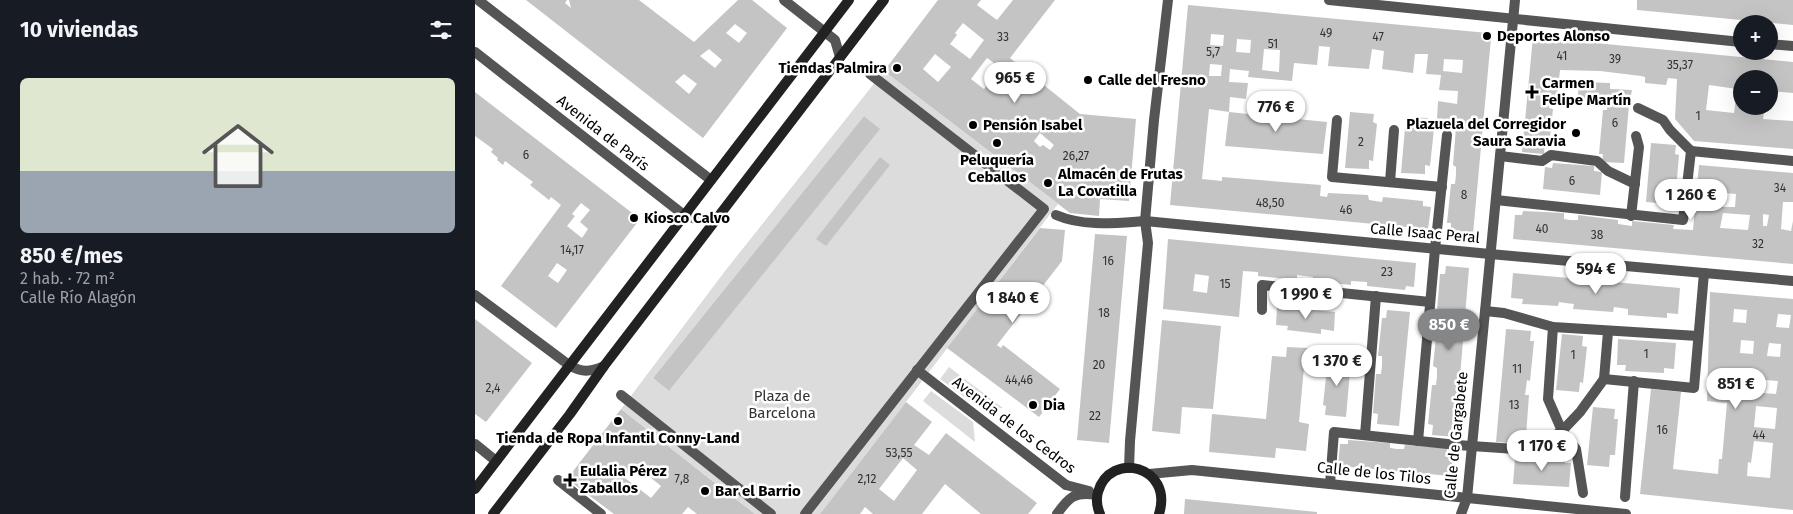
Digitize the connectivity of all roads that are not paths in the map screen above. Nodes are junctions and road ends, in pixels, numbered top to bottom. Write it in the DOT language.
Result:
graph roads {
  1 [pos="478,0"];
  2 [pos="784,0"];
  3 [pos="849,0"];
  4 [pos="884,0"];
  5 [pos="1168,0"];
  6 [pos="1329,0"];
  7 [pos="1515,0"];
  8 [pos="1514,19"];
  9 [pos="825,32"];
  10 [pos="1733,41"];
  11 [pos="1778,45"];
  12 [pos="1793,46"];
  13 [pos="475,52"];
  14 [pos="840,57"];
  15 [pos="870,74"];
  16 [pos="1638,108"];
  17 [pos="1337,120"];
  18 [pos="1394,130"];
  19 [pos="1447,135"];
  20 [pos="1636,136"];
  21 [pos="1691,151"];
  22 [pos="1500,156"];
  23 [pos="1793,161"];
  24 [pos="711,180"];
  25 [pos="1389,182"];
  26 [pos="1635,184"];
  27 [pos="1442,186"];
  28 [pos="1495,200"];
  29 [pos="1056,215"];
  30 [pos="684,216"];
  31 [pos="1631,216"];
  32 [pos="719,217"];
  33 [pos="1145,221"];
  34 [pos="1435,249"];
  35 [pos="1491,254"];
  36 [pos="1704,273"];
  37 [pos="1793,281"];
  38 [pos="475,295"];
  39 [pos="1376,296"];
  40 [pos="1431,302"];
  41 [pos="1262,310"];
  42 [pos="1485,311"];
  43 [pos="1553,327"];
  44 [pos="1608,332"];
  45 [pos="1698,336"];
  46 [pos="569,365"];
  47 [pos="604,366"];
  48 [pos="917,370"];
  49 [pos="1605,379"];
  50 [pos="1634,381"];
  51 [pos="621,395"];
  52 [pos="1562,431"];
  53 [pos="1365,435"];
  54 [pos="1418,441"];
  55 [pos="475,444"];
  56 [pos="1471,445"];
  57 [pos="496,461"];
  58 [pos="1129,468"];
  59 [pos="1149,474"];
  60 [pos="558,480"];
  61 [pos="1330,484"];
  62 [pos="475,489"];
  63 [pos="1583,493"];
  64 [pos="1097,494"];
  65 [pos="1625,497"];
  66 [pos="1467,498"];
  67 [pos="1603,513"];
  68 [pos="493,514"];
  69 [pos="601,514"];
  70 [pos="771,514"];
  71 [pos="805,514"];
  72 [pos="1057,514"];
  73 [pos="1100,514"];
  74 [pos="1159,514"];
  75 [pos="1461,514"];
  76 [pos="1626,514"];
  1 -- 24 [label="street, Avenida de París"];
  2 -- 9 [label="street"];
  3 -- 9 [label="main road"];
  4 -- 14 [label="main road"];
  5 -- 33 [label="street"];
  6 -- 8 [label="street"];
  7 -- 8 [label="street, Calle de Gargabete"];
  8 -- 10 [label="street"];
  8 -- 22 [label="street, Calle de Gargabete"];
  9 -- 14 [label="street"];
  9 -- 24 [label="main road"];
  11 -- 12 [label="street"];
  13 -- 30 [label="street, Avenida de París"];
  14 -- 32 [label="main road"];
  15 -- 48 [label="street"];
  16 -- 21 [label="street"];
  17 -- 25 [label="street"];
  18 -- 25 [label="street"];
  19 -- 27 [label="street"];
  20 -- 26 [label="street"];
  21 -- 23 [label="street"];
  21 -- 31 [label="street"];
  22 -- 26 [label="street"];
  22 -- 28 [label="street, Calle de Gargabete"];
  24 -- 30 [label="main road"];
  25 -- 27 [label="street"];
  26 -- 31 [label="street"];
  27 -- 34 [label="street"];
  28 -- 31 [label="street"];
  28 -- 35 [label="street, Calle de Gargabete"];
  29 -- 33 [label="street, Calle Isaac Peral"];
  30 -- 32 [label="street"];
  30 -- 46 [label="main road"];
  32 -- 47 [label="main road"];
  33 -- 34 [label="street, Calle Isaac Peral"];
  33 -- 58 [label="street"];
  34 -- 35 [label="street, Calle Isaac Peral"];
  34 -- 40 [label="street"];
  35 -- 36 [label="street, Calle Isaac Peral"];
  35 -- 42 [label="street, Calle de Gargabete"];
  36 -- 37 [label="street, Calle Isaac Peral"];
  36 -- 45 [label="street"];
  38 -- 46 [label="street"];
  39 -- 40 [label="street"];
  39 -- 41 [label="street"];
  39 -- 53 [label="street"];
  40 -- 54 [label="street"];
  42 -- 43 [label="street"];
  42 -- 56 [label="street, Calle de Gargabete"];
  43 -- 44 [label="street"];
  43 -- 52 [label="street"];
  44 -- 45 [label="street"];
  44 -- 49 [label="street"];
  45 -- 50 [label="street"];
  46 -- 47 [label="street"];
  46 -- 57 [label="main road"];
  47 -- 68 [label="main road"];
  48 -- 64 [label="street, Avenida de los Cedros"];
  48 -- 71 [label="street"];
  49 -- 50 [label="street"];
  49 -- 52 [label="street"];
  50 -- 65 [label="street"];
  51 -- 70 [label="street"];
  52 -- 56 [label="street"];
  52 -- 63 [label="street"];
  53 -- 54 [label="street"];
  53 -- 61 [label="street"];
  54 -- 56 [label="street"];
  55 -- 57 [label="street"];
  56 -- 66 [label="street, Calle de Gargabete"];
  57 -- 62 [label="main road"];
  58 -- 59 [label="main road"];
  58 -- 64 [label="main road"];
  59 -- 61 [label="street, Calle de los Tilos"];
  59 -- 74 [label="main road"];
  60 -- 69 [label="street"];
  61 -- 66 [label="street, Calle de los Tilos"];
  64 -- 72 [label="street"];
  64 -- 73 [label="main road"];
  66 -- 67 [label="street, Calle de los Tilos"];
  66 -- 75 [label="street, Calle de Gargabete"];
  67 -- 76 [label="street, Calle de los Tilos"];
}
